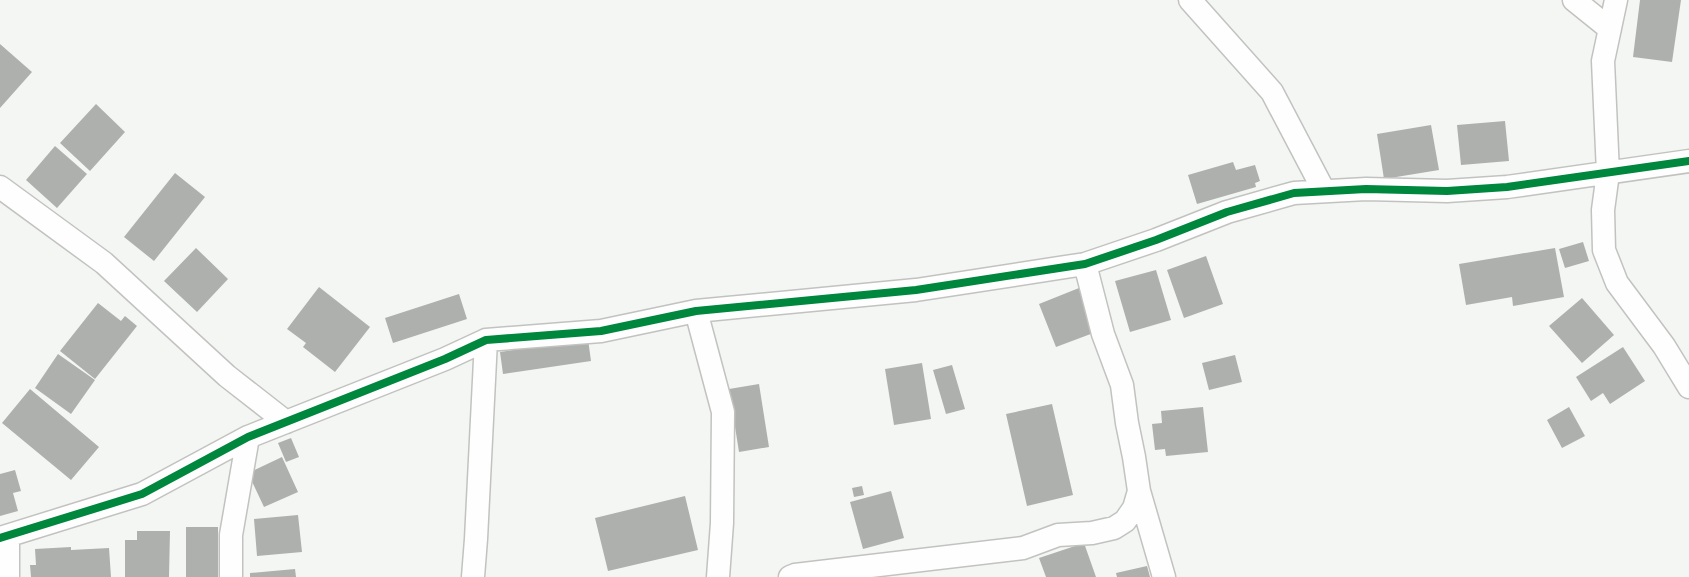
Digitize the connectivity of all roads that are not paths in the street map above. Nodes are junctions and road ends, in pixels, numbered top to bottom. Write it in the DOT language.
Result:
graph roads {
  1 [pos="1190,0"];
  2 [pos="1574,0"];
  3 [pos="1616,0"];
  4 [pos="1610,29"];
  5 [pos="1689,161"];
  6 [pos="1608,173"];
  7 [pos="0,187"];
  8 [pos="1324,191"];
  9 [pos="1085,264"];
  10 [pos="696,312"];
  11 [pos="486,340"];
  12 [pos="1689,388"];
  13 [pos="286,422"];
  14 [pos="248,437"];
  15 [pos="1139,491"];
  16 [pos="4,537"];
  17 [pos="8,577"];
  18 [pos="231,577"];
  19 [pos="473,577"];
  20 [pos="718,577"];
  21 [pos="790,577"];
  22 [pos="1164,577"];
  1 -- 8 [label="street"];
  2 -- 4 [label="street"];
  3 -- 4 [label="street"];
  4 -- 6 [label="street"];
  5 -- 6 [label="street"];
  6 -- 8 [label="street"];
  6 -- 12 [label="street"];
  7 -- 13 [label="street"];
  8 -- 9 [label="street"];
  9 -- 10 [label="street"];
  9 -- 15 [label="street"];
  10 -- 11 [label="street"];
  10 -- 20 [label="street"];
  11 -- 13 [label="street"];
  11 -- 19 [label="street"];
  13 -- 14 [label="street"];
  14 -- 16 [label="street"];
  14 -- 18 [label="street"];
  15 -- 21 [label="street"];
  15 -- 22 [label="street"];
  16 -- 17 [label="street"];
}
